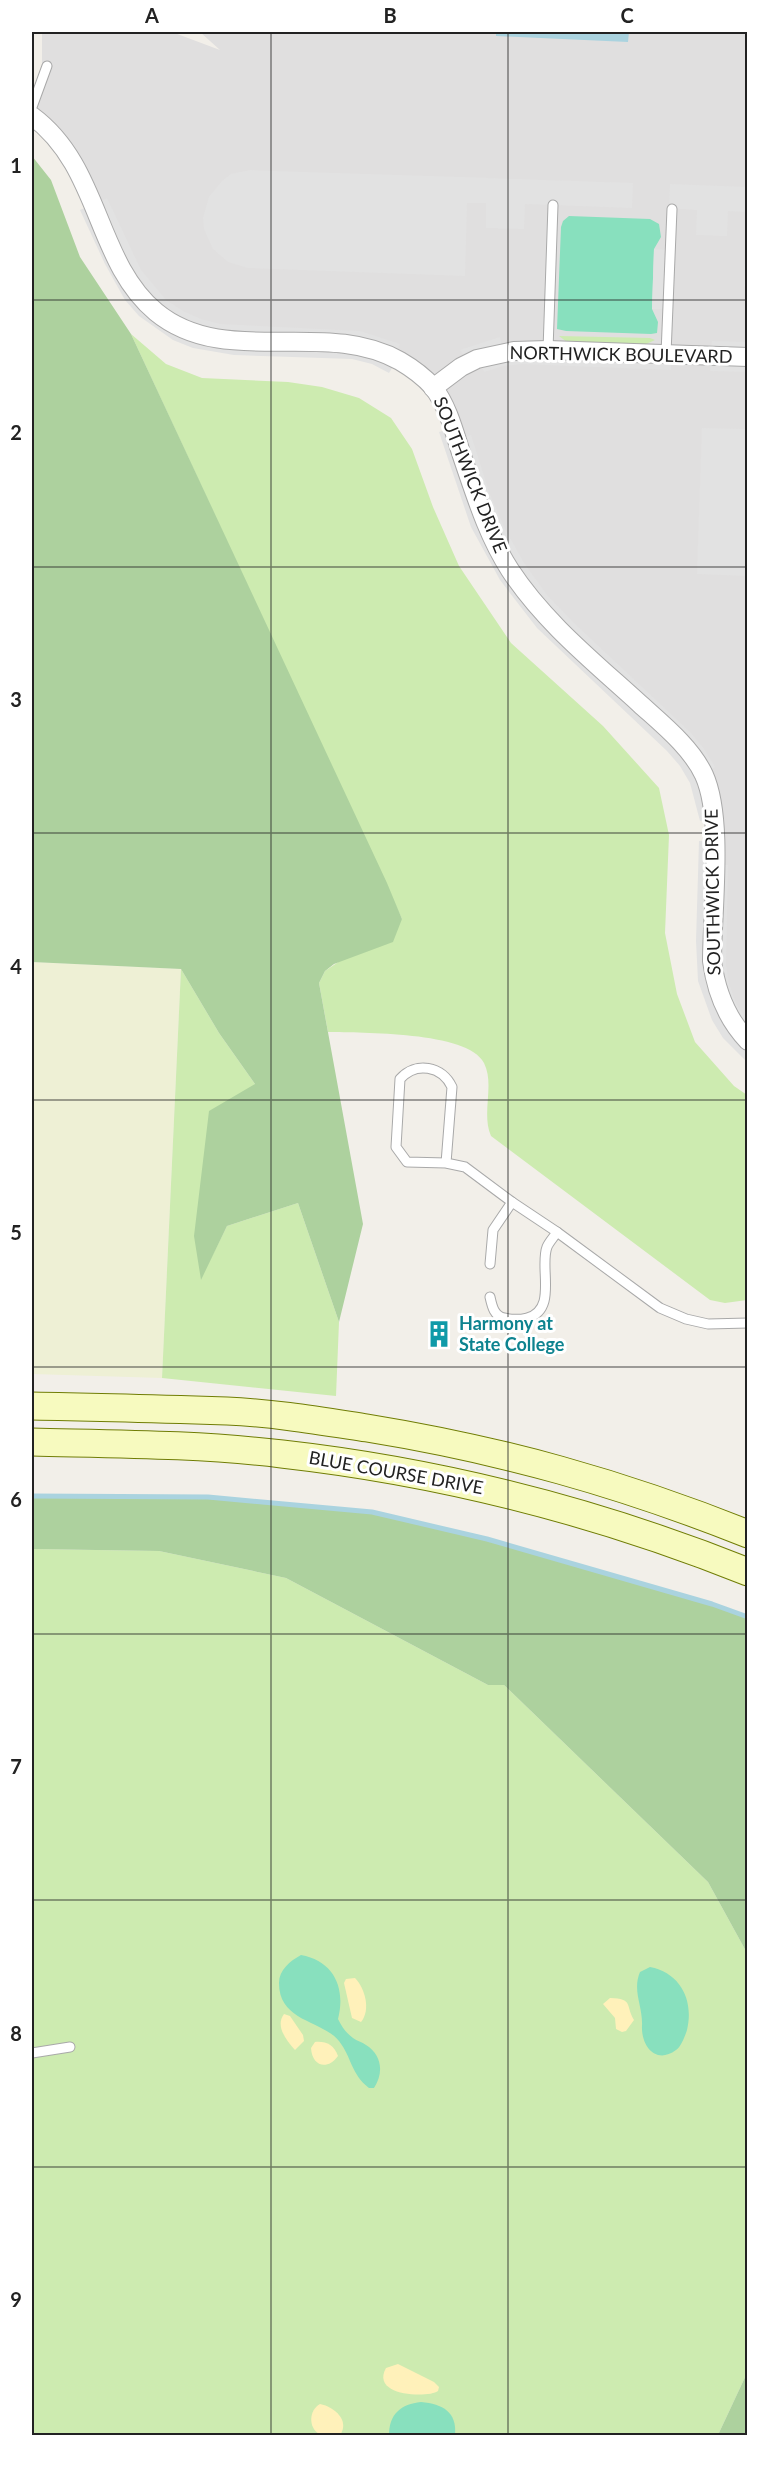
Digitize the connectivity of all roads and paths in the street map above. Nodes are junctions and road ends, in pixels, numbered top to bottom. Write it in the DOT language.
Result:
graph roads {
  1 [pos="47,66"];
  2 [pos="32,106"];
  3 [pos="32,116"];
  4 [pos="553,205"];
  5 [pos="672,209"];
  6 [pos="548,350"];
  7 [pos="666,354"];
  8 [pos="747,357"];
  9 [pos="433,387"];
  10 [pos="747,1041"];
  11 [pos="446,1163"];
  12 [pos="512,1202"];
  13 [pos="557,1232"];
  14 [pos="490,1264"];
  15 [pos="490,1297"];
  16 [pos="747,1323"];
  17 [pos="32,1406"];
  18 [pos="32,1442"];
  19 [pos="747,1534"];
  20 [pos="747,1572"];
  21 [pos="70,2047"];
  22 [pos="32,2053"];
  1 -- 2 [label="lane"];
  3 -- 9 [label="street, SOUTHWICK DRIVE"];
  4 -- 6 [label="lane"];
  5 -- 7 [label="lane"];
  6 -- 7 [label="street, NORTHWICK BOULEVARD"];
  6 -- 9 [label="street, NORTHWICK BOULEVARD"];
  7 -- 8 [label="street, NORTHWICK BOULEVARD"];
  9 -- 10 [label="street, SOUTHWICK DRIVE"];
  11 -- 11 [label="lane"];
  11 -- 12 [label="lane"];
  12 -- 13 [label="lane"];
  12 -- 14 [label="lane"];
  13 -- 15 [label="lane"];
  13 -- 16 [label="lane"];
  17 -- 19 [label="main road, BLUE COURSE DRIVE"];
  18 -- 20 [label="main road, BLUE COURSE DRIVE"];
  21 -- 22 [label="lane"];
}
